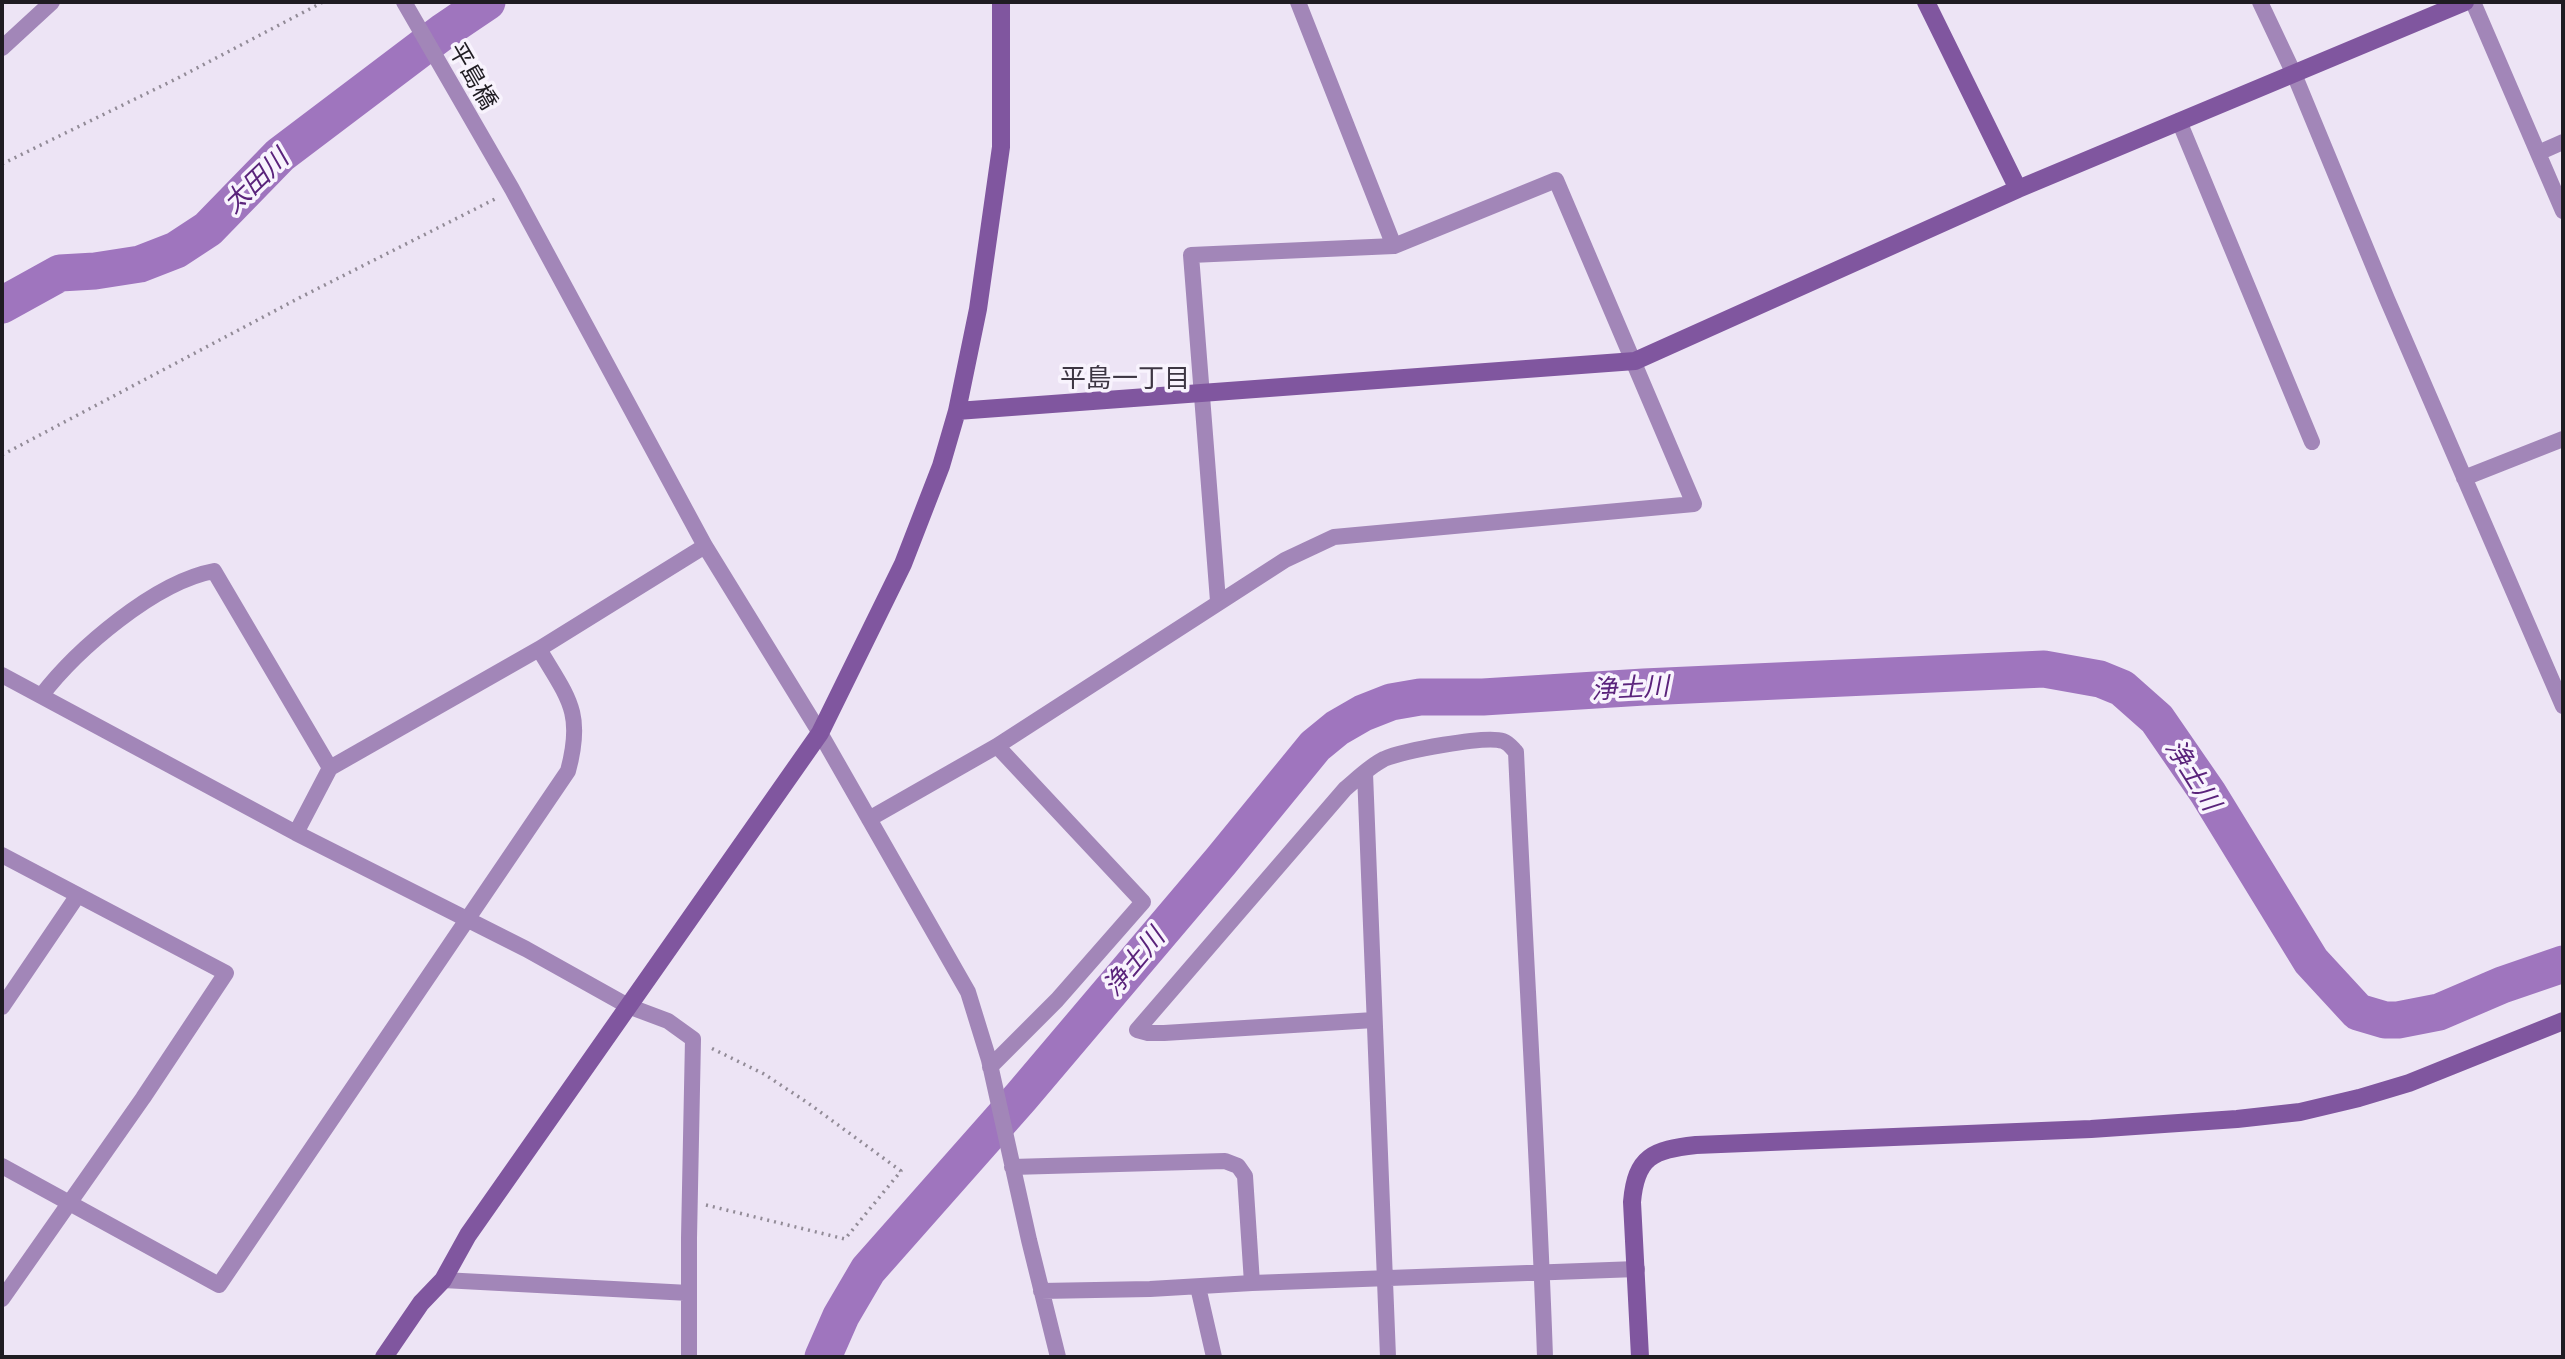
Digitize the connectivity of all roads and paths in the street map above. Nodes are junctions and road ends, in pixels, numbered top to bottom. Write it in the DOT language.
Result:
graph roads {
  1 [pos="52,2"];
  2 [pos="323,2"];
  3 [pos="404,2"];
  4 [pos="1001,2"];
  5 [pos="1298,2"];
  6 [pos="1926,2"];
  7 [pos="2260,2"];
  8 [pos="2465,2"];
  9 [pos="2473,2"];
  10 [pos="2,48"];
  11 [pos="2294,74"];
  12 [pos="2179,121"];
  13 [pos="2563,142"];
  14 [pos="2538,153"];
  15 [pos="2,164"];
  16 [pos="512,189"];
  17 [pos="2018,189"];
  18 [pos="2563,211"];
  19 [pos="1394,246"];
  20 [pos="1635,361"];
  21 [pos="1200,393"];
  22 [pos="957,411"];
  23 [pos="2563,439"];
  24 [pos="2312,442"];
  25 [pos="2,455"];
  26 [pos="2464,478"];
  27 [pos="705,546"];
  28 [pos="1217,601"];
  29 [pos="539,649"];
  30 [pos="2,675"];
  31 [pos="41,696"];
  32 [pos="2563,706"];
  33 [pos="820,733"];
  34 [pos="997,746"];
  35 [pos="330,768"];
  36 [pos="1365,773"];
  37 [pos="869,819"];
  38 [pos="296,833"];
  39 [pos="2,855"];
  40 [pos="78,895"];
  41 [pos="469,919"];
  42 [pos="628,1006"];
  43 [pos="2,1007"];
  44 [pos="1374,1020"];
  45 [pos="2563,1021"];
  46 [pos="693,1039"];
  47 [pos="990,1067"];
  48 [pos="1011,1161"];
  49 [pos="2,1166"];
  50 [pos="690,1201"];
  51 [pos="69,1202"];
  52 [pos="1637,1269"];
  53 [pos="1543,1272"];
  54 [pos="443,1280"];
  55 [pos="1385,1280"];
  56 [pos="1252,1283"];
  57 [pos="1198,1287"];
  58 [pos="1041,1292"];
  59 [pos="689,1293"];
  60 [pos="2,1299"];
  61 [pos="384,1357"];
  62 [pos="689,1357"];
  63 [pos="1058,1357"];
  64 [pos="1214,1357"];
  65 [pos="1388,1357"];
  66 [pos="1545,1357"];
  67 [pos="1640,1357"];
  1 -- 10 [label="street"];
  2 -- 15 [label="path"];
  3 -- 16 [label="street, 平島橋"];
  4 -- 22 [label="street"];
  5 -- 19 [label="street"];
  6 -- 17 [label="street"];
  7 -- 11 [label="street"];
  8 -- 11 [label="street"];
  9 -- 14 [label="street"];
  11 -- 12 [label="street"];
  11 -- 26 [label="street"];
  12 -- 17 [label="street"];
  12 -- 24 [label="street"];
  13 -- 14 [label="street"];
  14 -- 18 [label="street"];
  16 -- 25 [label="path"];
  16 -- 27 [label="street, 平島橋"];
  17 -- 20 [label="street"];
  19 -- 20 [label="street"];
  19 -- 21 [label="street"];
  20 -- 21 [label="street"];
  20 -- 28 [label="street"];
  21 -- 22 [label="street"];
  21 -- 28 [label="street"];
  22 -- 33 [label="street"];
  23 -- 26 [label="street"];
  26 -- 32 [label="street"];
  27 -- 29 [label="street"];
  27 -- 33 [label="street, 平島橋"];
  28 -- 34 [label="street"];
  29 -- 35 [label="street"];
  29 -- 41 [label="street"];
  30 -- 31 [label="street"];
  31 -- 35 [label="street"];
  31 -- 38 [label="street"];
  33 -- 37 [label="street, 平島橋"];
  33 -- 42 [label="street"];
  34 -- 37 [label="street"];
  34 -- 47 [label="street"];
  35 -- 38 [label="street"];
  36 -- 44 [label="street"];
  36 -- 44 [label="street"];
  36 -- 53 [label="street"];
  37 -- 47 [label="street, 平島橋"];
  38 -- 41 [label="street"];
  39 -- 40 [label="street"];
  40 -- 43 [label="street"];
  40 -- 51 [label="street"];
  41 -- 42 [label="street"];
  41 -- 51 [label="street"];
  42 -- 46 [label="street"];
  42 -- 54 [label="street"];
  44 -- 55 [label="street"];
  45 -- 52 [label="street"];
  46 -- 50 [label="street"];
  46 -- 50 [label="path"];
  47 -- 48 [label="street, 平島橋"];
  48 -- 56 [label="street"];
  48 -- 58 [label="street, 平島橋"];
  49 -- 51 [label="street"];
  50 -- 59 [label="street"];
  51 -- 60 [label="street"];
  52 -- 53 [label="street"];
  52 -- 67 [label="street"];
  53 -- 55 [label="street"];
  53 -- 66 [label="street"];
  54 -- 59 [label="street"];
  54 -- 61 [label="street"];
  55 -- 56 [label="street"];
  55 -- 65 [label="street"];
  56 -- 57 [label="street"];
  57 -- 58 [label="street"];
  57 -- 64 [label="street"];
  58 -- 63 [label="street, 平島橋"];
  59 -- 62 [label="street"];
}
